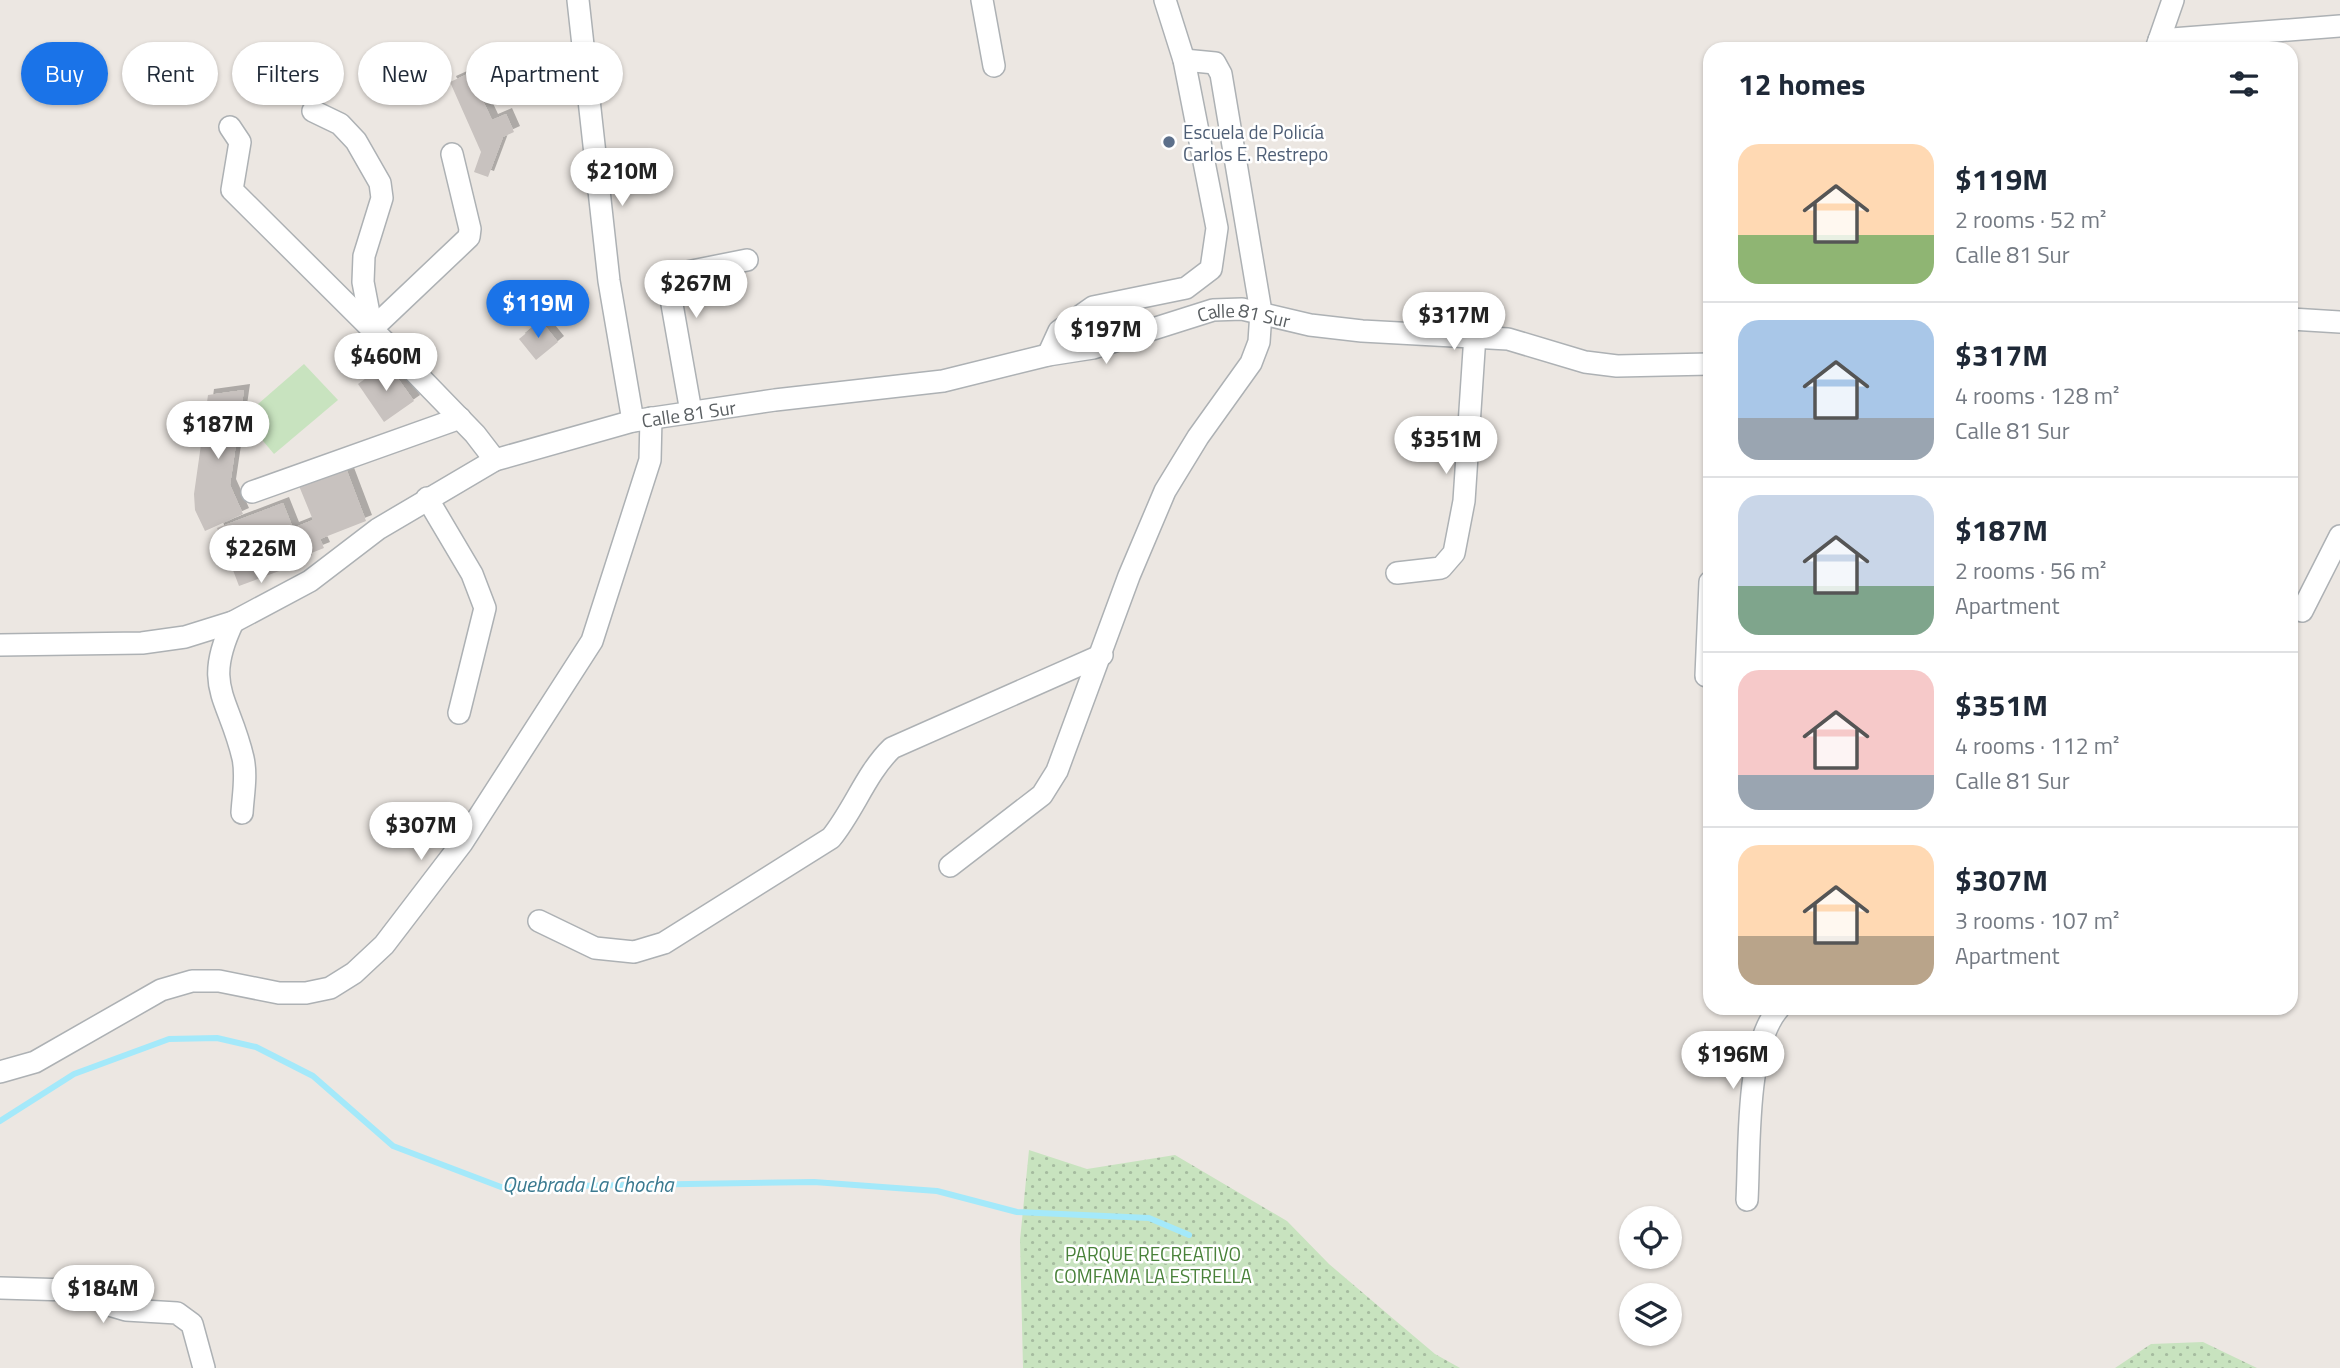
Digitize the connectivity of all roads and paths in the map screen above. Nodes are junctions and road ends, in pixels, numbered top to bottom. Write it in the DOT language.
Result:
graph roads {
  1 [pos="578,0"];
  2 [pos="982,0"];
  3 [pos="1165,0"];
  4 [pos="2173,0"];
  5 [pos="2340,26"];
  6 [pos="2159,42"];
  7 [pos="2187,42"];
  8 [pos="1184,60"];
  9 [pos="994,66"];
  10 [pos="313,111"];
  11 [pos="230,127"];
  12 [pos="452,154"];
  13 [pos="747,260"];
  14 [pos="1261,312"];
  15 [pos="2298,319"];
  16 [pos="2340,322"];
  17 [pos="372,329"];
  18 [pos="1475,335"];
  19 [pos="1048,355"];
  20 [pos="1703,364"];
  21 [pos="691,412"];
  22 [pos="460,418"];
  23 [pos="642,419"];
  24 [pos="495,460"];
  25 [pos="252,492"];
  26 [pos="427,498"];
  27 [pos="2340,536"];
  28 [pos="1397,573"];
  29 [pos="2302,611"];
  30 [pos="233,622"];
  31 [pos="0,645"];
  32 [pos="1102,655"];
  33 [pos="459,713"];
  34 [pos="242,813"];
  35 [pos="950,866"];
  36 [pos="539,921"];
  37 [pos="1774,1015"];
  38 [pos="0,1072"];
  39 [pos="1747,1200"];
  40 [pos="0,1288"];
  41 [pos="204,1368"];
  1 -- 23 [label="street"];
  2 -- 9 [label="street"];
  3 -- 8 [label="street"];
  4 -- 6 [label="street"];
  5 -- 7 [label="street"];
  8 -- 14 [label="street"];
  8 -- 19 [label="street"];
  10 -- 17 [label="street"];
  11 -- 17 [label="street"];
  12 -- 17 [label="street"];
  13 -- 21 [label="street"];
  14 -- 18 [label="street, Calle 81 Sur"];
  14 -- 19 [label="street, Calle 81 Sur"];
  14 -- 32 [label="street"];
  15 -- 16 [label="street"];
  17 -- 22 [label="street"];
  18 -- 20 [label="street, Calle 81 Sur"];
  18 -- 28 [label="street"];
  19 -- 21 [label="street, Calle 81 Sur"];
  21 -- 23 [label="street, Calle 81 Sur"];
  22 -- 24 [label="street"];
  22 -- 25 [label="street"];
  23 -- 24 [label="street, Calle 81 Sur"];
  23 -- 38 [label="street"];
  24 -- 26 [label="street, Calle 81 Sur"];
  26 -- 30 [label="street, Calle 81 Sur"];
  26 -- 33 [label="street"];
  27 -- 29 [label="street"];
  30 -- 31 [label="street, Calle 81 Sur"];
  30 -- 34 [label="street"];
  32 -- 35 [label="street"];
  32 -- 36 [label="street"];
  37 -- 39 [label="street"];
  40 -- 41 [label="street"];
}
